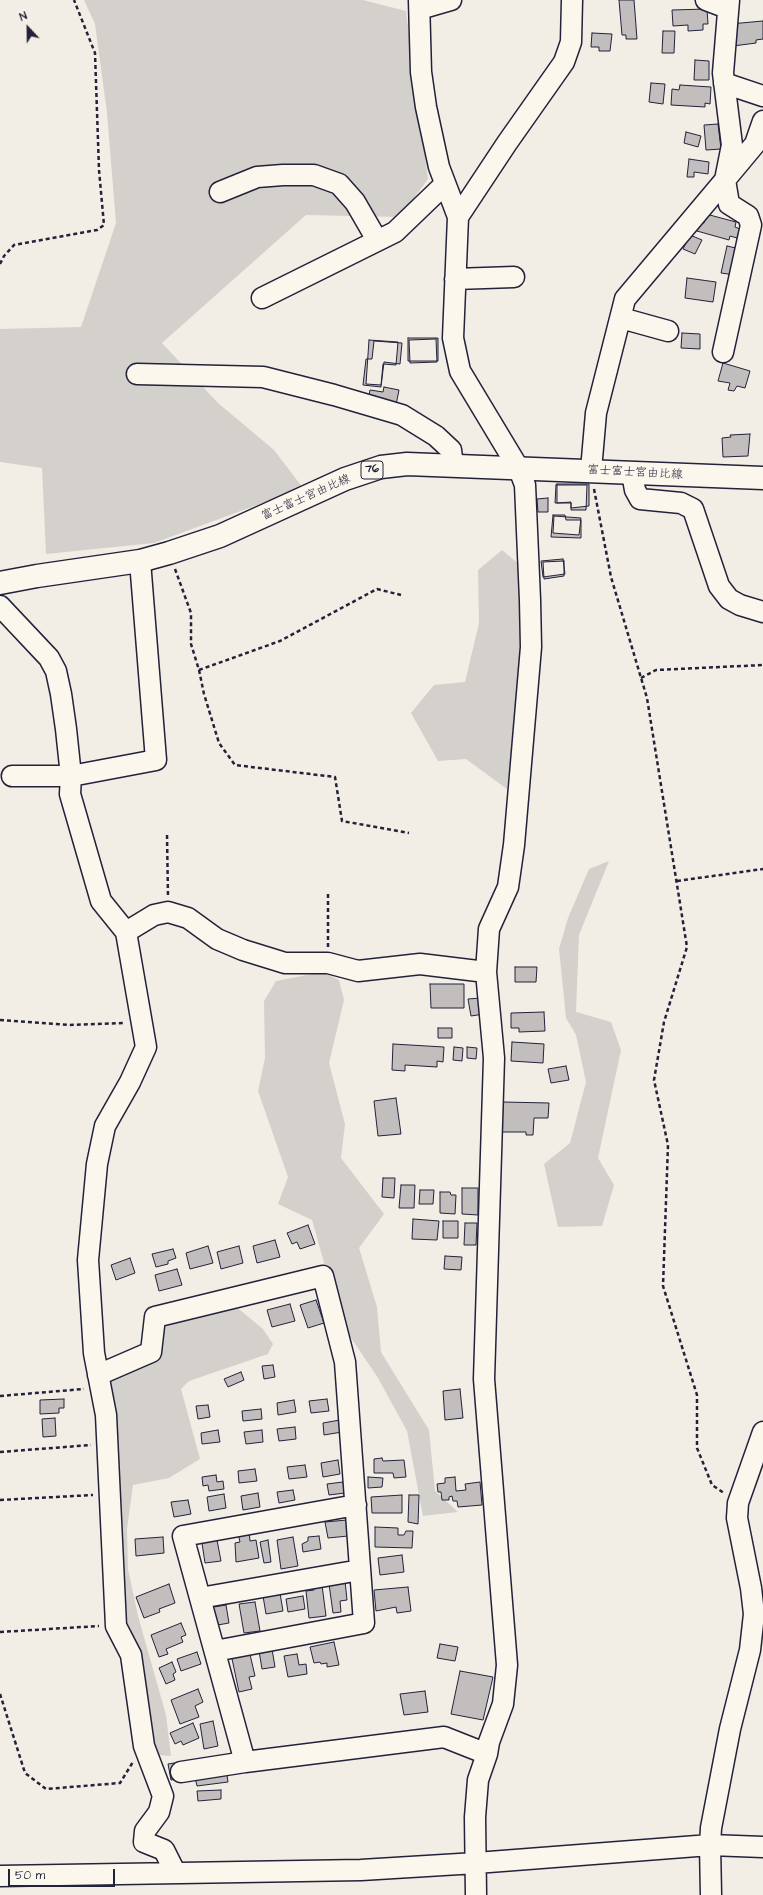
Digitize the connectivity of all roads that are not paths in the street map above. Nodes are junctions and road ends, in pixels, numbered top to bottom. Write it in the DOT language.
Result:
graph roads {
  1 [pos="451,0"];
  2 [pos="572,0"];
  3 [pos="706,0"];
  4 [pos="728,4"];
  5 [pos="419,5"];
  6 [pos="724,83"];
  7 [pos="763,96"];
  8 [pos="762,125"];
  9 [pos="725,180"];
  10 [pos="444,185"];
  11 [pos="220,192"];
  12 [pos="458,217"];
  13 [pos="377,240"];
  14 [pos="514,277"];
  15 [pos="455,279"];
  16 [pos="262,298"];
  17 [pos="620,318"];
  18 [pos="668,331"];
  19 [pos="723,352"];
  20 [pos="137,374"];
  21 [pos="453,466"];
  22 [pos="519,469"];
  23 [pos="591,470"];
  24 [pos="632,473"];
  25 [pos="763,478"];
  26 [pos="140,561"];
  27 [pos="0,583"];
  28 [pos="0,606"];
  29 [pos="763,612"];
  30 [pos="12,776"];
  31 [pos="71,776"];
  32 [pos="126,932"];
  33 [pos="486,972"];
  34 [pos="99,1381"];
  35 [pos="763,1432"];
  36 [pos="356,1505"];
  37 [pos="360,1570"];
  38 [pos="200,1598"];
  39 [pos="214,1651"];
  40 [pos="487,1754"];
  41 [pos="245,1762"];
  42 [pos="181,1772"];
  43 [pos="710,1845"];
  44 [pos="763,1847"];
  45 [pos="476,1863"];
  46 [pos="175,1872"];
  47 [pos="0,1876"];
  48 [pos="476,1895"];
  49 [pos="711,1895"];
  1 -- 5 [label="street"];
  2 -- 12 [label="street"];
  3 -- 4 [label="street"];
  4 -- 6 [label="street"];
  5 -- 10 [label="street"];
  6 -- 7 [label="street"];
  6 -- 9 [label="street"];
  8 -- 9 [label="street"];
  9 -- 17 [label="street"];
  9 -- 19 [label="street"];
  10 -- 12 [label="street"];
  10 -- 13 [label="street"];
  11 -- 13 [label="street"];
  12 -- 15 [label="street"];
  13 -- 16 [label="street"];
  14 -- 15 [label="street"];
  15 -- 22 [label="street"];
  17 -- 18 [label="street"];
  17 -- 23 [label="street"];
  20 -- 21 [label="street"];
  21 -- 22 [label="main road, 富士富士宮由比線 / 76"];
  21 -- 26 [label="main road, 富士富士宮由比線 / 76"];
  22 -- 23 [label="main road, 富士富士宮由比線 / 76"];
  22 -- 33 [label="street"];
  23 -- 24 [label="main road, 富士富士宮由比線 / 76"];
  24 -- 25 [label="main road, 富士富士宮由比線 / 76"];
  24 -- 29 [label="street"];
  26 -- 27 [label="main road, 富士富士宮由比線 / 76"];
  26 -- 31 [label="street"];
  28 -- 31 [label="street"];
  30 -- 31 [label="street"];
  31 -- 32 [label="street"];
  32 -- 33 [label="street"];
  32 -- 34 [label="street"];
  33 -- 40 [label="street"];
  34 -- 36 [label="street"];
  34 -- 46 [label="street"];
  35 -- 43 [label="street"];
  36 -- 37 [label="street"];
  36 -- 38 [label="street"];
  37 -- 38 [label="street"];
  37 -- 39 [label="street"];
  38 -- 39 [label="street"];
  39 -- 41 [label="street"];
  40 -- 41 [label="street"];
  40 -- 45 [label="street"];
  41 -- 42 [label="street"];
  43 -- 44 [label="street"];
  43 -- 45 [label="street"];
  43 -- 49 [label="street"];
  45 -- 46 [label="street"];
  45 -- 48 [label="street"];
  46 -- 47 [label="street"];
}
